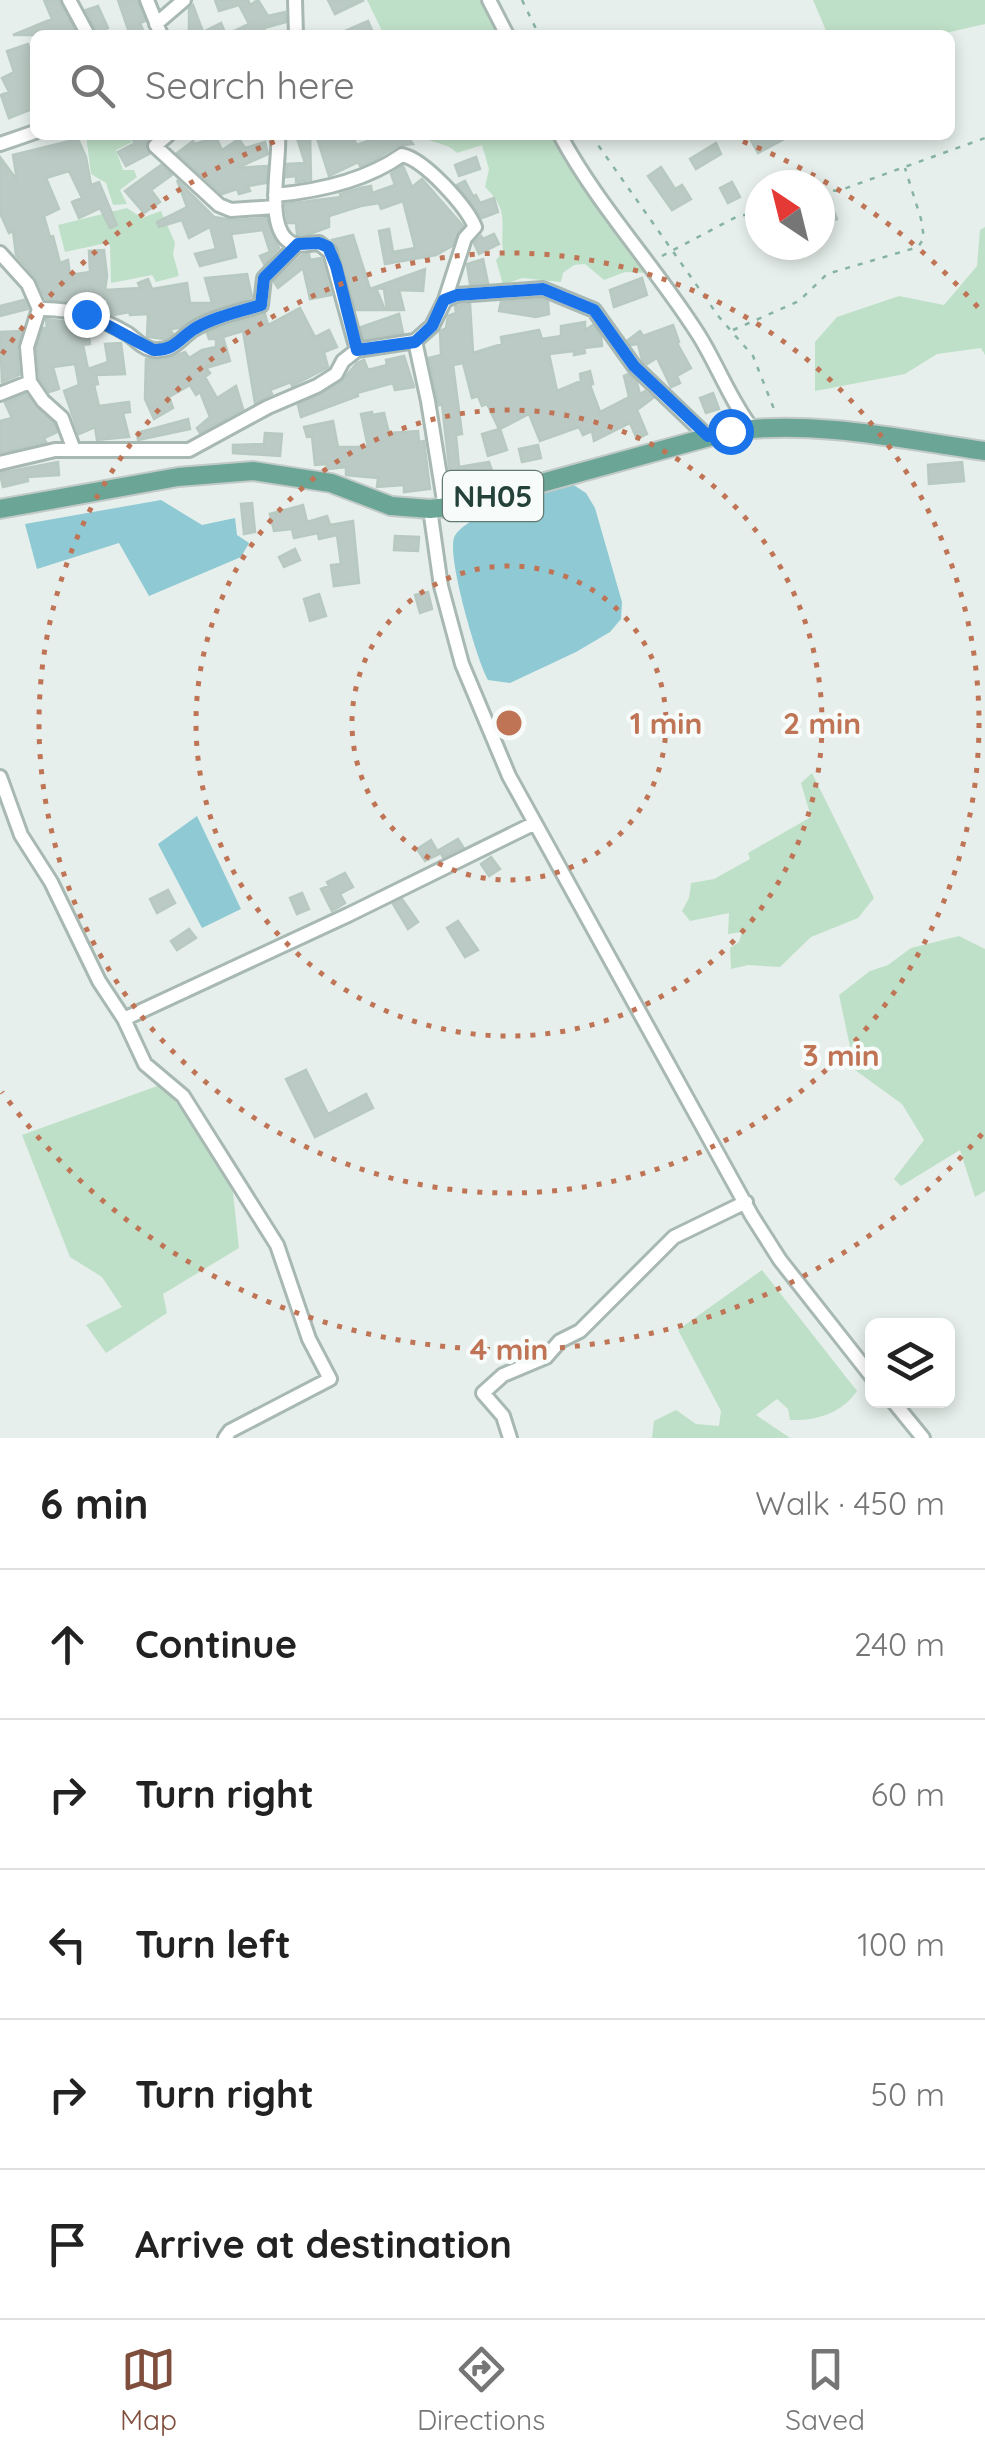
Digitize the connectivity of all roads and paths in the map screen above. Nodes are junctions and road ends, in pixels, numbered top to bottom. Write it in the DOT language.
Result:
graph roads {
  1 [pos="69,0"];
  2 [pos="147,0"];
  3 [pos="184,0"];
  4 [pos="296,0"];
  5 [pos="489,0"];
  6 [pos="522,0"];
  7 [pos="159,29"];
  8 [pos="85,30"];
  9 [pos="296,30"];
  10 [pos="504,30"];
  11 [pos="536,30"];
  12 [pos="30,134"];
  13 [pos="985,138"];
  14 [pos="152,140"];
  15 [pos="278,140"];
  16 [pos="563,140"];
  17 [pos="595,140"];
  18 [pos="0,144"];
  19 [pos="904,168"];
  20 [pos="835,191"];
  21 [pos="275,201"];
  22 [pos="745,215"];
  23 [pos="298,244"];
  24 [pos="672,250"];
  25 [pos="0,253"];
  26 [pos="650,263"];
  27 [pos="444,300"];
  28 [pos="38,309"];
  29 [pos="732,331"];
  30 [pos="415,342"];
  31 [pos="357,350"];
  32 [pos="30,382"];
  33 [pos="0,394"];
  34 [pos="762,427"];
  35 [pos="708,436"];
  36 [pos="74,450"];
  37 [pos="985,451"];
  38 [pos="0,463"];
  39 [pos="0,508"];
  40 [pos="438,508"];
  41 [pos="0,777"];
  42 [pos="534,824"];
  43 [pos="124,1019"];
  44 [pos="746,1202"];
  45 [pos="865,1367"];
  46 [pos="899,1408"];
  47 [pos="225,1438"];
  48 [pos="510,1438"];
  49 [pos="924,1438"];
  1 -- 8 [label="street"];
  2 -- 7 [label="street"];
  3 -- 7 [label="street"];
  4 -- 9 [label="street"];
  5 -- 10 [label="street"];
  6 -- 11 [label="path"];
  12 -- 18 [label="street"];
  13 -- 19 [label="path"];
  14 -- 21 [label="street"];
  15 -- 21 [label="street"];
  16 -- 26 [label="street"];
  17 -- 24 [label="path"];
  19 -- 20 [label="path"];
  19 -- 29 [label="path"];
  21 -- 23 [label="street"];
  21 -- 27 [label="street"];
  22 -- 24 [label="path"];
  23 -- 28 [label="street"];
  23 -- 31 [label="street"];
  24 -- 26 [label="path"];
  24 -- 29 [label="path"];
  25 -- 28 [label="street"];
  26 -- 34 [label="street"];
  27 -- 30 [label="street"];
  27 -- 35 [label="street"];
  28 -- 32 [label="street"];
  29 -- 34 [label="path"];
  30 -- 31 [label="street"];
  30 -- 40 [label="street"];
  31 -- 36 [label="street"];
  32 -- 33 [label="street"];
  32 -- 36 [label="street"];
  34 -- 35 [label="main road, NH05"];
  34 -- 37 [label="main road, NH05"];
  35 -- 40 [label="main road, NH05"];
  36 -- 38 [label="street"];
  39 -- 40 [label="main road, NH05"];
  40 -- 42 [label="street"];
  41 -- 43 [label="street"];
  42 -- 43 [label="street"];
  42 -- 44 [label="street"];
  43 -- 47 [label="street"];
  44 -- 45 [label="street"];
  44 -- 48 [label="street"];
  46 -- 49 [label="street"];
}
